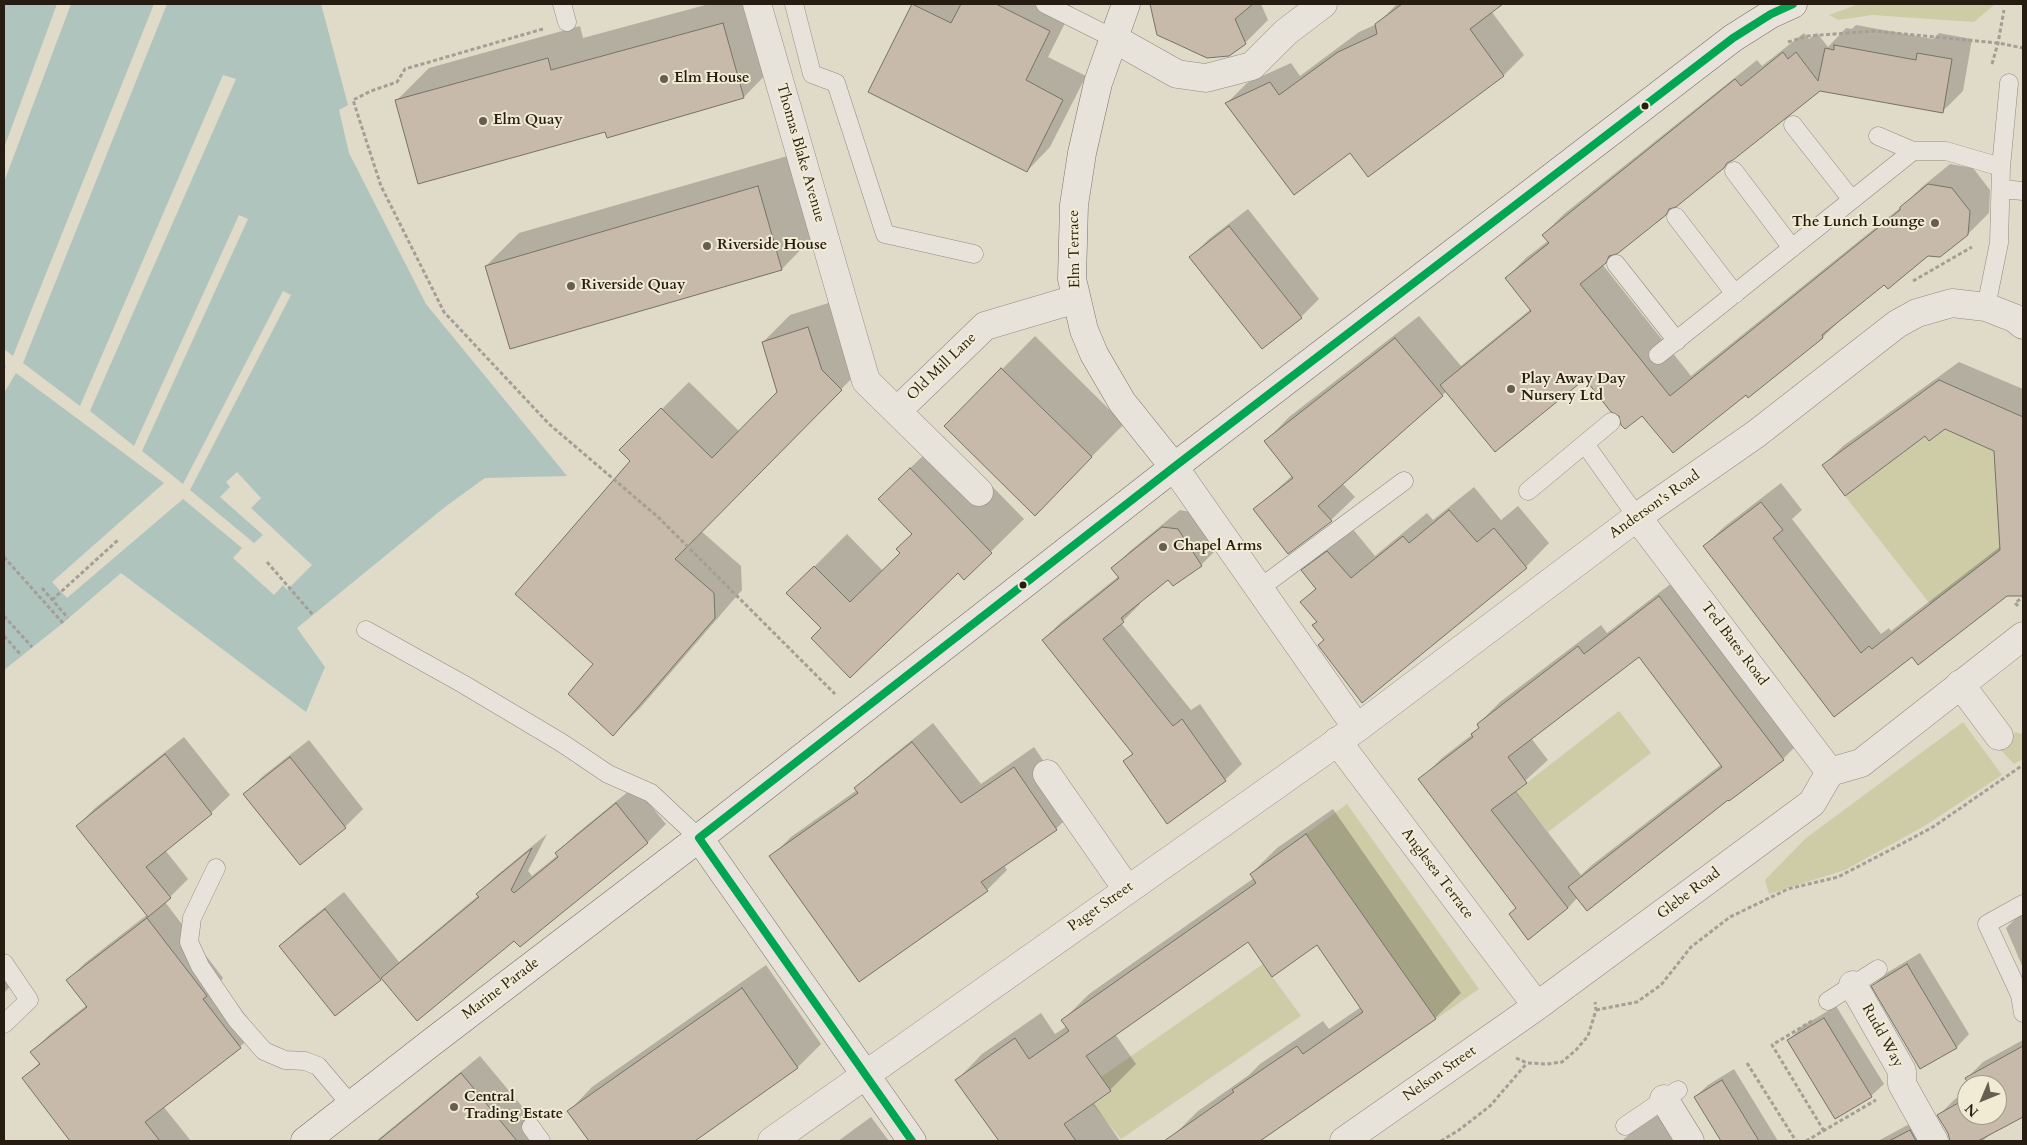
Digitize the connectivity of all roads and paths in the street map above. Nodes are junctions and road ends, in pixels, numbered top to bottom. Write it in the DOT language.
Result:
graph roads {
  1 [pos="562,4"];
  2 [pos="757,4"];
  3 [pos="796,4"];
  4 [pos="1045,4"];
  5 [pos="1126,4"];
  6 [pos="1323,4"];
  7 [pos="1793,4"];
  8 [pos="2004,10"];
  9 [pos="567,22"];
  10 [pos="1113,38"];
  11 [pos="1998,43"];
  12 [pos="1781,44"];
  13 [pos="2023,48"];
  14 [pos="2008,83"];
  15 [pos="1793,125"];
  16 [pos="1878,136"];
  17 [pos="1913,151"];
  18 [pos="2001,167"];
  19 [pos="1734,171"];
  20 [pos="2002,189"];
  21 [pos="2023,191"];
  22 [pos="1852,200"];
  23 [pos="1676,218"];
  24 [pos="1792,248"];
  25 [pos="974,254"];
  26 [pos="1997,258"];
  27 [pos="1616,264"];
  28 [pos="1905,285"];
  29 [pos="1735,294"];
  30 [pos="1076,299"];
  31 [pos="1986,307"];
  32 [pos="2023,325"];
  33 [pos="1677,341"];
  34 [pos="1658,355"];
  35 [pos="897,411"];
  36 [pos="1611,422"];
  37 [pos="1585,444"];
  38 [pos="1174,467"];
  39 [pos="1404,481"];
  40 [pos="1528,491"];
  41 [pos="979,492"];
  42 [pos="1637,517"];
  43 [pos="118,540"];
  44 [pos="4,557"];
  45 [pos="267,562"];
  46 [pos="42,588"];
  47 [pos="1260,588"];
  48 [pos="52,600"];
  49 [pos="313,614"];
  50 [pos="4,616"];
  51 [pos="68,618"];
  52 [pos="63,623"];
  53 [pos="366,630"];
  54 [pos="4,636"];
  55 [pos="2023,636"];
  56 [pos="32,647"];
  57 [pos="21,655"];
  58 [pos="1960,684"];
  59 [pos="856,715"];
  60 [pos="1347,734"];
  61 [pos="1999,736"];
  62 [pos="2023,765"];
  63 [pos="1830,772"];
  64 [pos="1047,774"];
  65 [pos="699,838"];
  66 [pos="216,868"];
  67 [pos="1127,889"];
  68 [pos="2023,904"];
  69 [pos="4,963"];
  70 [pos="1878,969"];
  71 [pos="1583,972"];
  72 [pos="1852,985"];
  73 [pos="1828,1001"];
  74 [pos="1537,1006"];
  75 [pos="1596,1010"];
  76 [pos="2023,1013"];
  77 [pos="4,1024"];
  78 [pos="1494,1036"];
  79 [pos="1528,1063"];
  80 [pos="1747,1063"];
  81 [pos="866,1075"];
  82 [pos="1902,1084"];
  83 [pos="1671,1095"];
  84 [pos="351,1105"];
  85 [pos="1625,1126"];
  86 [pos="531,1127"];
  87 [pos="1824,1131"];
  88 [pos="305,1141"];
  89 [pos="541,1141"];
  90 [pos="772,1141"];
  91 [pos="912,1141"];
  92 [pos="1344,1141"];
  93 [pos="1441,1141"];
  94 [pos="1690,1141"];
  95 [pos="1796,1141"];
  96 [pos="1806,1141"];
  97 [pos="1934,1141"];
  1 -- 9 [label="lane"];
  2 -- 35 [label="street, Thomas Blake Avenue"];
  3 -- 25 [label="lane"];
  4 -- 10 [label="lane"];
  5 -- 10 [label="street, Elm Terrace"];
  6 -- 10 [label="street"];
  7 -- 38 [label="street, Marine Parade"];
  8 -- 11 [label="path"];
  9 -- 59 [label="path"];
  10 -- 30 [label="street, Elm Terrace"];
  11 -- 12 [label="path"];
  11 -- 13 [label="path"];
  14 -- 18 [label="lane"];
  15 -- 22 [label="lane"];
  16 -- 17 [label="lane"];
  17 -- 18 [label="lane"];
  17 -- 22 [label="lane"];
  18 -- 20 [label="lane"];
  19 -- 24 [label="lane"];
  20 -- 21 [label="lane"];
  20 -- 26 [label="lane"];
  22 -- 24 [label="lane"];
  23 -- 29 [label="lane"];
  24 -- 29 [label="lane"];
  26 -- 28 [label="path"];
  26 -- 31 [label="lane"];
  27 -- 33 [label="lane"];
  29 -- 33 [label="lane"];
  30 -- 35 [label="street, Old Mill Lane"];
  30 -- 38 [label="street, Elm Terrace"];
  31 -- 32 [label="street, Anderson's Road"];
  31 -- 42 [label="street, Anderson's Road"];
  33 -- 34 [label="lane"];
  35 -- 41 [label="street, Thomas Blake Avenue"];
  36 -- 37 [label="lane"];
  37 -- 40 [label="lane"];
  37 -- 42 [label="lane"];
  38 -- 47 [label="street, Anglesea Terrace"];
  38 -- 59 [label="street, Marine Parade"];
  39 -- 47 [label="lane"];
  42 -- 60 [label="street, Anderson's Road"];
  42 -- 63 [label="street, Ted Bates Road"];
  43 -- 48 [label="path"];
  44 -- 52 [label="path"];
  45 -- 49 [label="path"];
  46 -- 48 [label="path"];
  47 -- 60 [label="street, Anglesea Terrace"];
  48 -- 51 [label="path"];
  50 -- 56 [label="path"];
  53 -- 65 [label="lane"];
  54 -- 57 [label="path"];
  55 -- 58 [label="street"];
  58 -- 61 [label="street"];
  58 -- 63 [label="street"];
  59 -- 65 [label="street, Marine Parade"];
  60 -- 67 [label="street, Paget Street"];
  60 -- 74 [label="street, Anglesea Terrace"];
  62 -- 75 [label="path"];
  63 -- 71 [label="street, Glebe Road"];
  64 -- 67 [label="street"];
  65 -- 81 [label="street"];
  65 -- 84 [label="street, Marine Parade"];
  66 -- 84 [label="lane"];
  67 -- 81 [label="street, Paget Street"];
  68 -- 76 [label="lane"];
  69 -- 77 [label="lane"];
  70 -- 72 [label="lane"];
  71 -- 74 [label="street, Glebe Road"];
  71 -- 75 [label="path"];
  72 -- 73 [label="lane"];
  72 -- 82 [label="street, Rudd Way"];
  73 -- 87 [label="path"];
  74 -- 78 [label="street, Nelson Street"];
  75 -- 79 [label="path"];
  78 -- 79 [label="path"];
  78 -- 92 [label="street, Nelson Street"];
  79 -- 93 [label="path"];
  80 -- 95 [label="path"];
  81 -- 90 [label="street, Paget Street"];
  81 -- 91 [label="street"];
  82 -- 87 [label="path"];
  82 -- 97 [label="street, Rudd Way"];
  83 -- 85 [label="lane"];
  83 -- 94 [label="street"];
  84 -- 88 [label="street, Marine Parade"];
  86 -- 89 [label="lane"];
  87 -- 96 [label="path"];
}
